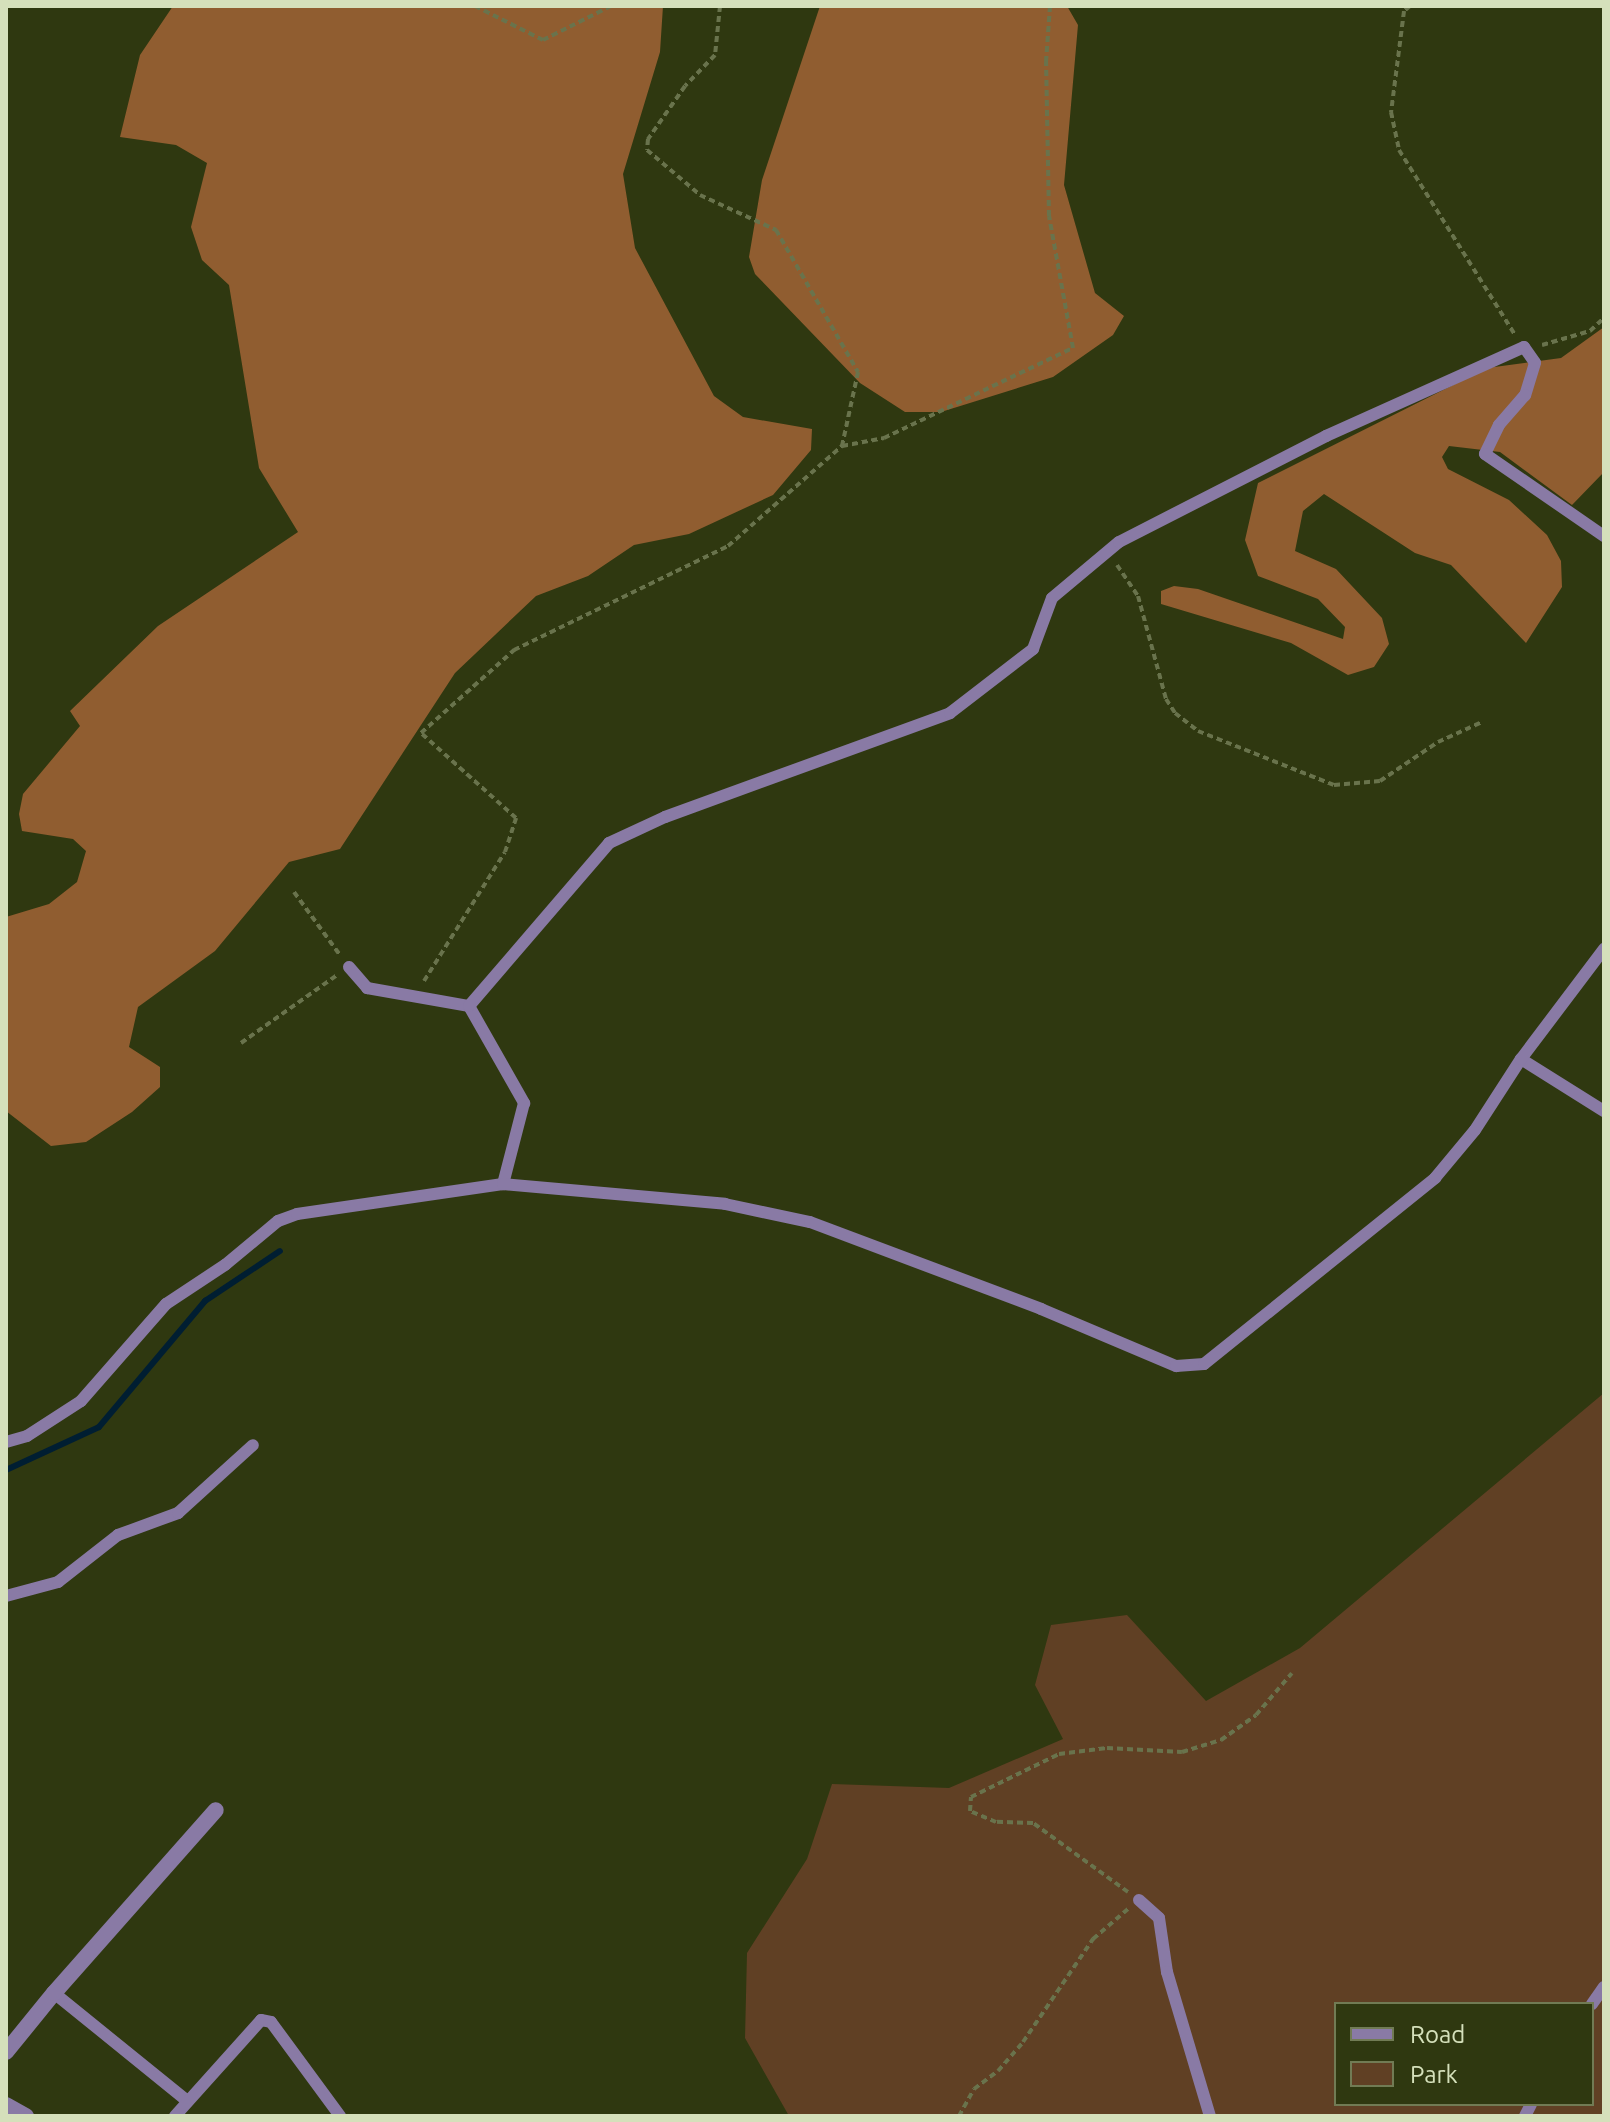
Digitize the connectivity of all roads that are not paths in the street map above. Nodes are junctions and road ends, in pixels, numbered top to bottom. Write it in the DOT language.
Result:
graph roads {
  1 [pos="1604,536"];
  2 [pos="1604,949"];
  3 [pos="349,967"];
  4 [pos="469,1006"];
  5 [pos="1521,1059"];
  6 [pos="1604,1111"];
  7 [pos="503,1184"];
  8 [pos="6,1442"];
  9 [pos="253,1445"];
  10 [pos="6,1596"];
  11 [pos="216,1810"];
  12 [pos="1139,1900"];
  13 [pos="54,1993"];
  14 [pos="6,2052"];
  15 [pos="186,2100"];
  16 [pos="6,2105"];
  17 [pos="26,2116"];
  18 [pos="175,2116"];
  19 [pos="340,2116"];
  20 [pos="1210,2116"];
  1 -- 4 [label="lane"];
  2 -- 5 [label="lane"];
  3 -- 4 [label="lane"];
  4 -- 7 [label="lane"];
  5 -- 6 [label="lane"];
  5 -- 7 [label="lane"];
  7 -- 8 [label="lane"];
  9 -- 10 [label="lane"];
  11 -- 13 [label="street"];
  12 -- 20 [label="lane"];
  13 -- 14 [label="street"];
  13 -- 15 [label="lane"];
  15 -- 18 [label="lane"];
  15 -- 19 [label="lane"];
  16 -- 17 [label="street"];
}
